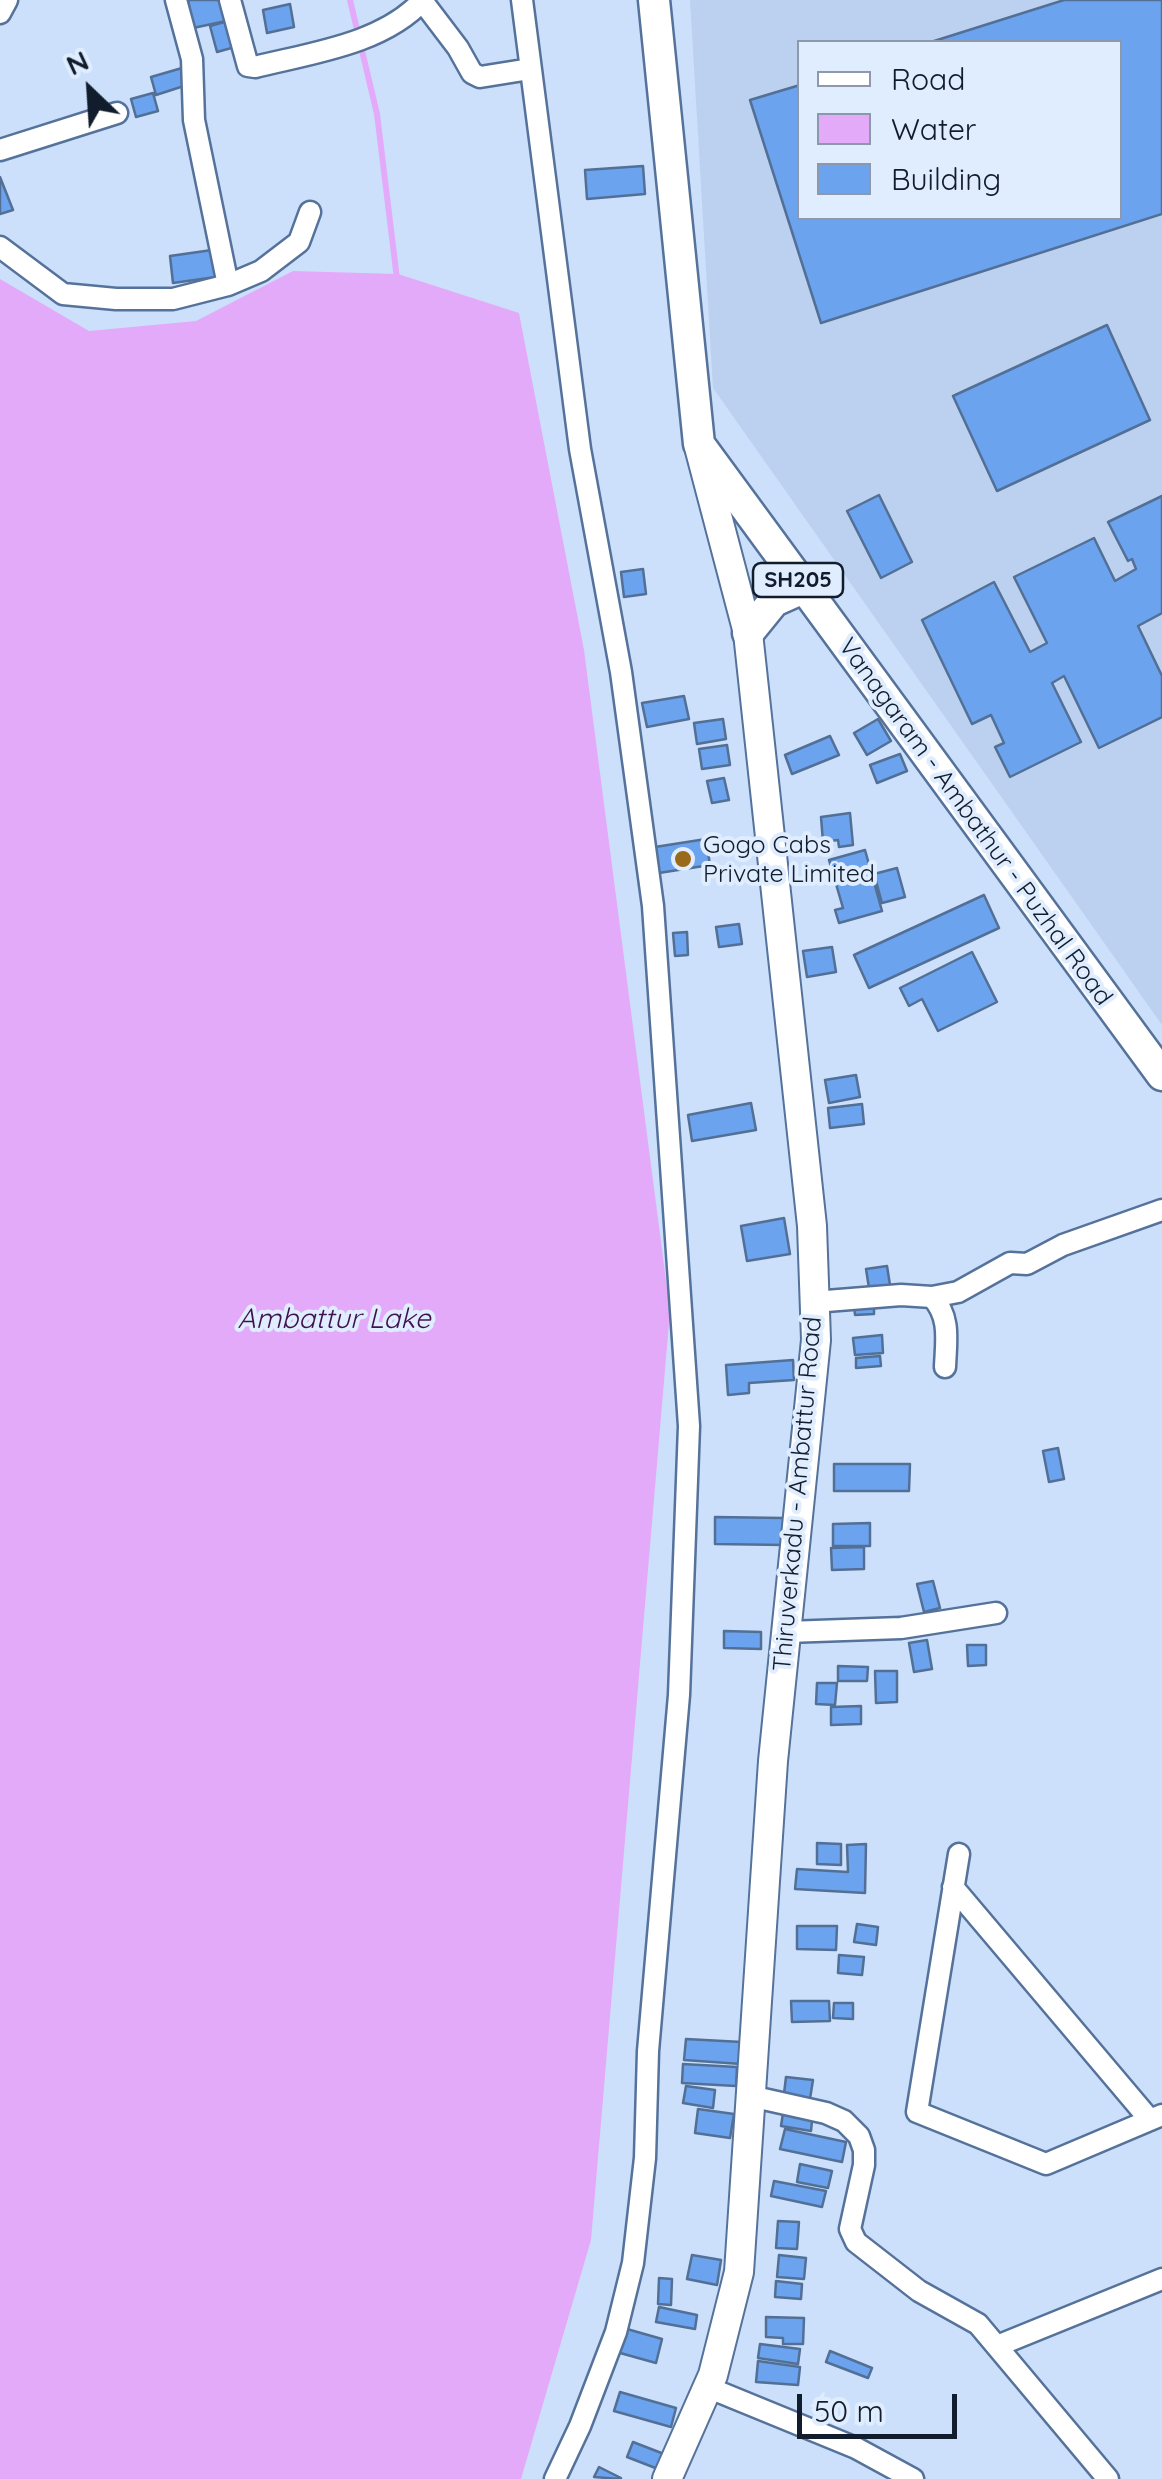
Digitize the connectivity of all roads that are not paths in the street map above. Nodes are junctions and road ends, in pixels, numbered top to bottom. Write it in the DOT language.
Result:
graph roads {
  1 [pos="7,0"];
  2 [pos="176,0"];
  3 [pos="230,0"];
  4 [pos="522,0"];
  5 [pos="654,0"];
  6 [pos="423,1"];
  7 [pos="0,14"];
  8 [pos="530,70"];
  9 [pos="117,113"];
  10 [pos="0,150"];
  11 [pos="310,212"];
  12 [pos="0,247"];
  13 [pos="228,286"];
  14 [pos="699,444"];
  15 [pos="803,588"];
  16 [pos="748,634"];
  17 [pos="1162,1075"];
  18 [pos="1162,1210"];
  19 [pos="932,1298"];
  20 [pos="814,1302"];
  21 [pos="945,1366"];
  22 [pos="996,1613"];
  23 [pos="787,1632"];
  24 [pos="958,1854"];
  25 [pos="954,1886"];
  26 [pos="750,2096"];
  27 [pos="1156,2118"];
  28 [pos="1162,2279"];
  29 [pos="997,2346"];
  30 [pos="707,2387"];
  31 [pos="555,2479"];
  32 [pos="667,2479"];
  33 [pos="913,2479"];
  34 [pos="1108,2479"];
  1 -- 7 [label="street"];
  2 -- 13 [label="street"];
  3 -- 6 [label="street"];
  4 -- 8 [label="street"];
  5 -- 14 [label="main road"];
  6 -- 8 [label="street"];
  8 -- 31 [label="street"];
  9 -- 10 [label="street"];
  11 -- 13 [label="street"];
  12 -- 13 [label="street"];
  14 -- 15 [label="main road, Vanagaram - Ambathur - Puzhal Road / SH205"];
  14 -- 16 [label="main road, Thiruverkadu - Ambattur Road"];
  15 -- 16 [label="main road"];
  15 -- 17 [label="main road, Vanagaram - Ambathur - Puzhal Road / SH205"];
  16 -- 20 [label="main road, Thiruverkadu - Ambattur Road"];
  18 -- 19 [label="street"];
  19 -- 20 [label="street"];
  19 -- 21 [label="street"];
  20 -- 23 [label="main road, Thiruverkadu - Ambattur Road"];
  22 -- 23 [label="street"];
  23 -- 26 [label="main road, Thiruverkadu - Ambattur Road"];
  24 -- 25 [label="street"];
  25 -- 27 [label="street"];
  25 -- 27 [label="street"];
  26 -- 29 [label="street"];
  26 -- 30 [label="main road, Thiruverkadu - Ambattur Road"];
  28 -- 29 [label="street"];
  29 -- 34 [label="street"];
  30 -- 32 [label="main road, Thiruverkadu - Ambattur Road"];
  30 -- 33 [label="street"];
}
